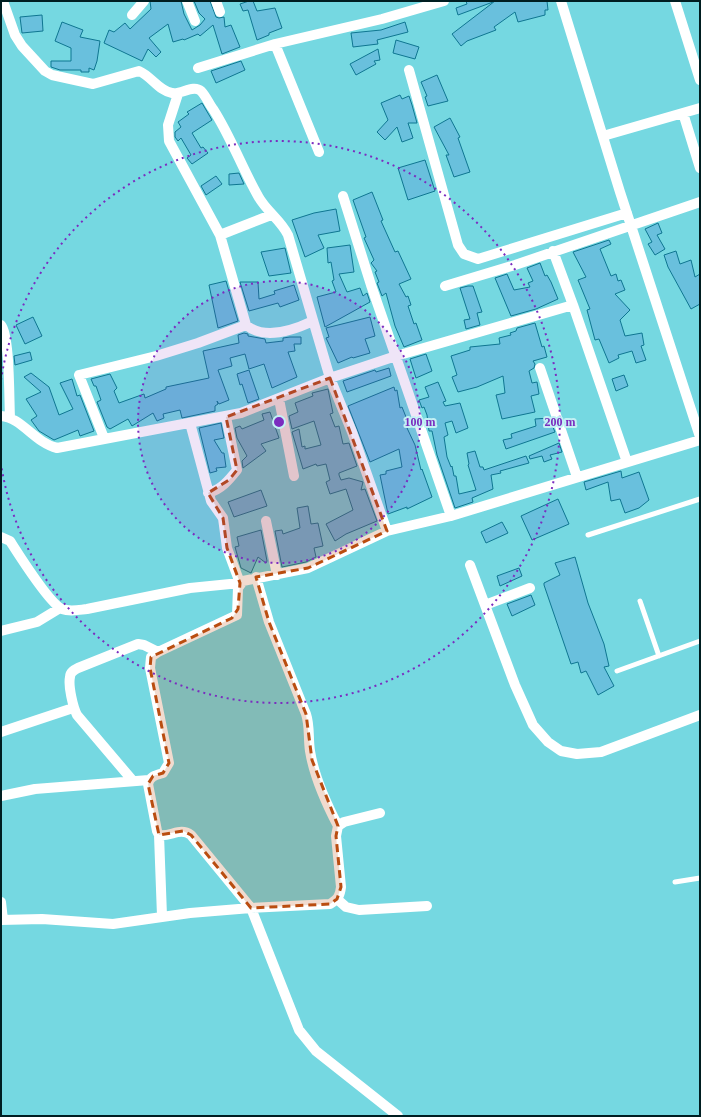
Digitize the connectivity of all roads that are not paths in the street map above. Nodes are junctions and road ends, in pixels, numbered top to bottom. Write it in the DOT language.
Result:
graph roads {
  1 [pos="3,1"];
  2 [pos="144,1"];
  3 [pos="187,1"];
  4 [pos="216,1"];
  5 [pos="444,1"];
  6 [pos="561,1"];
  7 [pos="675,1"];
  8 [pos="220,12"];
  9 [pos="132,15"];
  10 [pos="195,21"];
  11 [pos="275,44"];
  12 [pos="198,68"];
  13 [pos="409,70"];
  14 [pos="700,80"];
  15 [pos="178,94"];
  16 [pos="700,108"];
  17 [pos="683,113"];
  18 [pos="603,136"];
  19 [pos="319,152"];
  20 [pos="700,168"];
  21 [pos="343,196"];
  22 [pos="700,202"];
  23 [pos="627,213"];
  24 [pos="271,214"];
  25 [pos="631,225"];
  26 [pos="220,235"];
  27 [pos="553,251"];
  28 [pos="444,286"];
  29 [pos="573,305"];
  30 [pos="313,321"];
  31 [pos="246,325"];
  32 [pos="1,326"];
  33 [pos="396,356"];
  34 [pos="540,368"];
  35 [pos="330,378"];
  36 [pos="278,399"];
  37 [pos="226,416"];
  38 [pos="5,417"];
  39 [pos="190,423"];
  40 [pos="700,437"];
  41 [pos="104,438"];
  42 [pos="700,440"];
  43 [pos="627,462"];
  44 [pos="294,476"];
  45 [pos="578,477"];
  46 [pos="208,492"];
  47 [pos="700,499"];
  48 [pos="451,516"];
  49 [pos="266,521"];
  50 [pos="387,531"];
  51 [pos="588,535"];
  52 [pos="1,537"];
  53 [pos="470,565"];
  54 [pos="277,575"];
  55 [pos="256,578"];
  56 [pos="240,583"];
  57 [pos="530,588"];
  58 [pos="640,601"];
  59 [pos="485,604"];
  60 [pos="60,608"];
  61 [pos="1,631"];
  62 [pos="700,641"];
  63 [pos="158,652"];
  64 [pos="659,656"];
  65 [pos="617,671"];
  66 [pos="73,708"];
  67 [pos="700,716"];
  68 [pos="1,732"];
  69 [pos="149,780"];
  70 [pos="133,781"];
  71 [pos="1,796"];
  72 [pos="380,813"];
  73 [pos="338,826"];
  74 [pos="159,835"];
  75 [pos="700,878"];
  76 [pos="675,882"];
  77 [pos="337,900"];
  78 [pos="1,902"];
  79 [pos="427,906"];
  80 [pos="251,908"];
  81 [pos="162,916"];
  82 [pos="2,920"];
  83 [pos="398,1116"];
  1 -- 15 [label="street"];
  2 -- 9 [label="street"];
  3 -- 10 [label="street"];
  4 -- 8 [label="street"];
  5 -- 11 [label="street"];
  6 -- 18 [label="street"];
  7 -- 14 [label="street"];
  11 -- 12 [label="street"];
  11 -- 19 [label="street"];
  13 -- 23 [label="street"];
  15 -- 24 [label="street"];
  15 -- 26 [label="street"];
  16 -- 17 [label="street"];
  17 -- 18 [label="street"];
  17 -- 20 [label="street"];
  18 -- 23 [label="street"];
  21 -- 33 [label="street"];
  22 -- 25 [label="street"];
  23 -- 25 [label="street"];
  24 -- 26 [label="street"];
  24 -- 30 [label="street"];
  25 -- 27 [label="street"];
  25 -- 40 [label="street"];
  26 -- 31 [label="street"];
  27 -- 28 [label="street"];
  27 -- 29 [label="street"];
  29 -- 33 [label="street"];
  29 -- 43 [label="street"];
  30 -- 31 [label="street"];
  30 -- 35 [label="street"];
  31 -- 41 [label="street"];
  32 -- 38 [label="street"];
  33 -- 35 [label="street"];
  33 -- 48 [label="street"];
  34 -- 45 [label="street"];
  35 -- 36 [label="street"];
  35 -- 50 [label="street"];
  36 -- 37 [label="street"];
  36 -- 44 [label="street"];
  37 -- 39 [label="street"];
  37 -- 46 [label="street"];
  38 -- 41 [label="street"];
  39 -- 41 [label="street"];
  39 -- 46 [label="street"];
  42 -- 43 [label="street"];
  43 -- 45 [label="street"];
  45 -- 48 [label="street"];
  46 -- 56 [label="street"];
  47 -- 51 [label="lane"];
  48 -- 50 [label="street"];
  49 -- 54 [label="street"];
  50 -- 54 [label="street"];
  52 -- 60 [label="street"];
  53 -- 59 [label="street"];
  54 -- 55 [label="street"];
  55 -- 56 [label="street"];
  55 -- 73 [label="street"];
  56 -- 60 [label="street"];
  56 -- 63 [label="street"];
  57 -- 59 [label="street"];
  58 -- 64 [label="lane"];
  59 -- 67 [label="street"];
  60 -- 61 [label="street"];
  62 -- 64 [label="lane"];
  63 -- 66 [label="street"];
  63 -- 69 [label="street"];
  64 -- 65 [label="lane"];
  66 -- 68 [label="street"];
  66 -- 70 [label="street"];
  69 -- 70 [label="street"];
  69 -- 74 [label="street"];
  70 -- 71 [label="street"];
  72 -- 73 [label="street"];
  73 -- 77 [label="street"];
  74 -- 80 [label="street"];
  74 -- 81 [label="street"];
  75 -- 76 [label="lane"];
  77 -- 79 [label="street"];
  77 -- 80 [label="street"];
  78 -- 82 [label="street"];
  80 -- 81 [label="street"];
  80 -- 83 [label="street"];
  81 -- 82 [label="street"];
}
